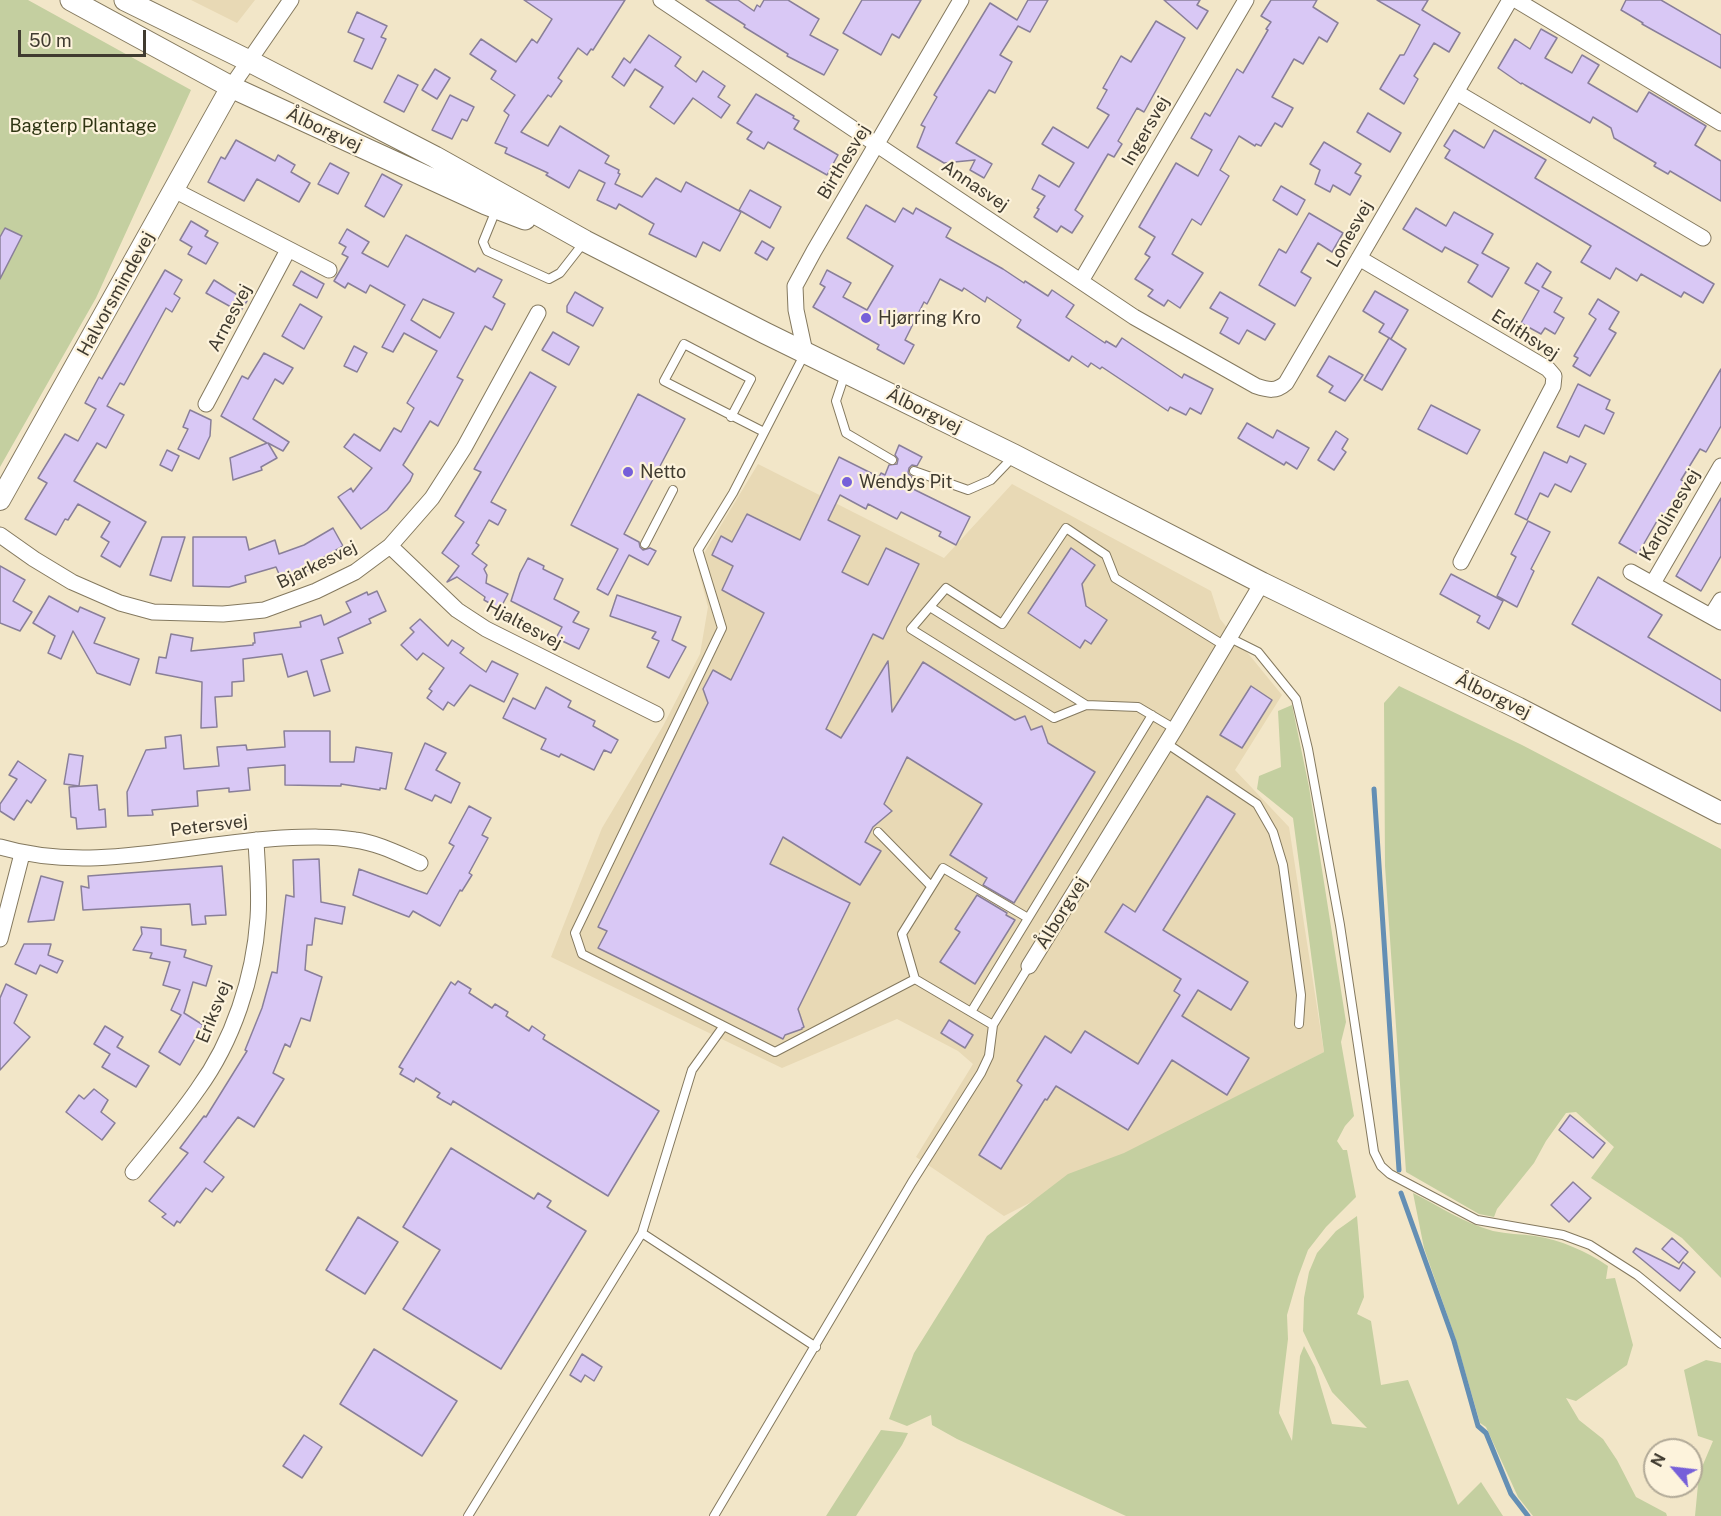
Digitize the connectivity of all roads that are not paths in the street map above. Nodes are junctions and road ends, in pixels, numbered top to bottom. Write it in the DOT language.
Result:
graph roads {
  1 [pos="71,0"];
  2 [pos="125,0"];
  3 [pos="291,0"];
  4 [pos="661,0"];
  5 [pos="961,0"];
  6 [pos="1246,0"];
  7 [pos="1510,0"];
  8 [pos="1516,0"];
  9 [pos="249,61"];
  10 [pos="231,87"];
  11 [pos="1456,92"];
  12 [pos="1721,123"];
  13 [pos="877,143"];
  14 [pos="174,190"];
  15 [pos="500,202"];
  16 [pos="1704,238"];
  17 [pos="585,241"];
  18 [pos="288,250"];
  19 [pos="1359,258"];
  20 [pos="329,270"];
  21 [pos="1081,281"];
  22 [pos="538,313"];
  23 [pos="805,352"];
  24 [pos="846,372"];
  25 [pos="1274,390"];
  26 [pos="206,404"];
  27 [pos="731,417"];
  28 [pos="764,432"];
  29 [pos="1014,455"];
  30 [pos="892,460"];
  31 [pos="1721,466"];
  32 [pos="914,471"];
  33 [pos="673,490"];
  34 [pos="0,500"];
  35 [pos="0,535"];
  36 [pos="645,544"];
  37 [pos="390,546"];
  38 [pos="1461,562"];
  39 [pos="1631,572"];
  40 [pos="1262,583"];
  41 [pos="1653,584"];
  42 [pos="1721,600"];
  43 [pos="930,607"];
  44 [pos="1716,619"];
  45 [pos="1228,642"];
  46 [pos="1086,705"];
  47 [pos="656,714"];
  48 [pos="1152,715"];
  49 [pos="1175,729"];
  50 [pos="1166,743"];
  51 [pos="1721,813"];
  52 [pos="878,832"];
  53 [pos="256,840"];
  54 [pos="0,847"];
  55 [pos="22,854"];
  56 [pos="420,863"];
  57 [pos="932,886"];
  58 [pos="1028,918"];
  59 [pos="0,939"];
  60 [pos="1029,966"];
  61 [pos="915,979"];
  62 [pos="971,1012"];
  63 [pos="1299,1024"];
  64 [pos="993,1025"];
  65 [pos="723,1027"];
  66 [pos="133,1172"];
  67 [pos="642,1233"];
  68 [pos="1721,1344"];
  69 [pos="816,1347"];
  70 [pos="468,1516"];
  71 [pos="714,1516"];
  1 -- 10 [label="main road, Ålborgvej"];
  2 -- 9 [label="main road, Ålborgvej"];
  3 -- 9 [label="street"];
  4 -- 13 [label="street, Annasvej"];
  5 -- 13 [label="street, Birthesvej"];
  6 -- 21 [label="street, Ingersvej"];
  7 -- 11 [label="street, Lonesvej"];
  8 -- 12 [label="street"];
  9 -- 10 [label="street"];
  9 -- 15 [label="main road, Ålborgvej"];
  10 -- 14 [label="street, Halvorsmindevej"];
  10 -- 15 [label="main road, Ålborgvej"];
  11 -- 16 [label="street"];
  11 -- 19 [label="street, Lonesvej"];
  13 -- 21 [label="street, Annasvej"];
  13 -- 23 [label="street, Birthesvej"];
  14 -- 18 [label="street"];
  14 -- 34 [label="street, Halvorsmindevej"];
  15 -- 17 [label="main road, Ålborgvej"];
  15 -- 17 [label="lane"];
  17 -- 23 [label="main road, Ålborgvej"];
  18 -- 20 [label="street"];
  18 -- 26 [label="street, Arnesvej"];
  19 -- 25 [label="street, Lonesvej"];
  19 -- 38 [label="street, Edithsvej"];
  21 -- 25 [label="street, Annasvej"];
  22 -- 37 [label="street, Bjarkesvej"];
  23 -- 24 [label="main road, Ålborgvej"];
  23 -- 28 [label="lane"];
  24 -- 29 [label="main road, Ålborgvej"];
  24 -- 30 [label="lane"];
  27 -- 27 [label="lane"];
  27 -- 28 [label="lane"];
  28 -- 65 [label="lane"];
  29 -- 32 [label="lane"];
  29 -- 40 [label="main road, Ålborgvej"];
  31 -- 41 [label="street, Karolinesvej"];
  33 -- 36 [label="lane"];
  35 -- 37 [label="street, Bjarkesvej"];
  37 -- 47 [label="street, Hjaltesvej"];
  39 -- 41 [label="street, Karolinesvej"];
  40 -- 45 [label="street, Ålborgvej"];
  40 -- 51 [label="main road, Ålborgvej"];
  41 -- 44 [label="street, Karolinesvej"];
  42 -- 44 [label="street, Karolinesvej"];
  43 -- 45 [label="lane"];
  43 -- 46 [label="lane"];
  43 -- 46 [label="lane"];
  45 -- 49 [label="street, Ålborgvej"];
  45 -- 68 [label="lane"];
  46 -- 48 [label="lane"];
  48 -- 49 [label="lane"];
  48 -- 58 [label="lane"];
  49 -- 50 [label="street, Ålborgvej"];
  50 -- 60 [label="street, Ålborgvej"];
  50 -- 63 [label="lane"];
  52 -- 57 [label="lane"];
  53 -- 55 [label="street, Petersvej"];
  53 -- 56 [label="street, Petersvej"];
  53 -- 66 [label="street, Eriksvej"];
  54 -- 55 [label="street, Petersvej"];
  55 -- 59 [label="street"];
  57 -- 58 [label="lane"];
  57 -- 61 [label="lane"];
  58 -- 62 [label="lane"];
  60 -- 64 [label="lane"];
  61 -- 62 [label="lane"];
  61 -- 65 [label="lane"];
  62 -- 64 [label="lane"];
  64 -- 69 [label="lane"];
  65 -- 67 [label="lane"];
  67 -- 69 [label="lane"];
  67 -- 70 [label="lane"];
  69 -- 71 [label="lane"];
}
